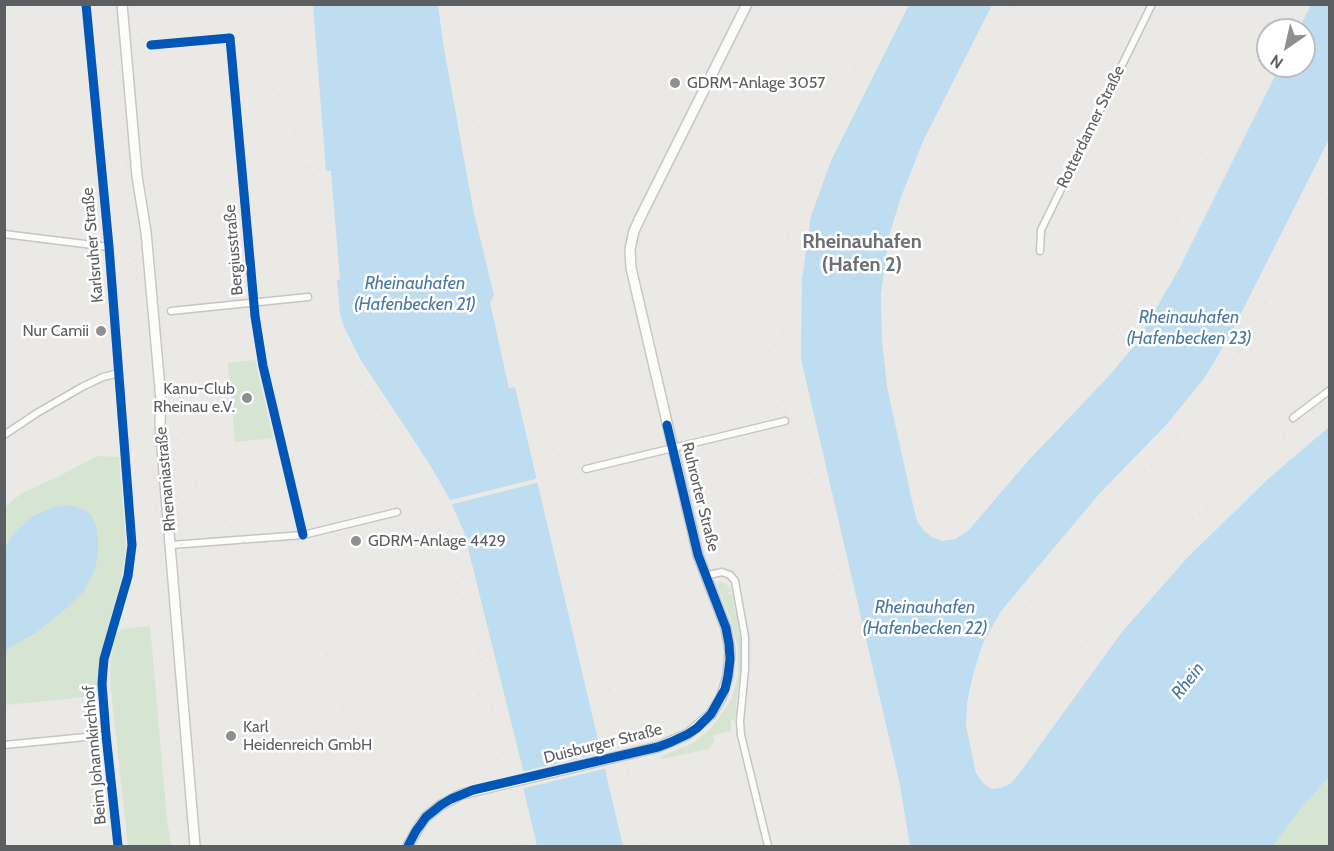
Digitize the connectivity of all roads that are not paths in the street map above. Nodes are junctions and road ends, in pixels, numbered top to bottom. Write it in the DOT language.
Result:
graph roads {
  1 [pos="86,4"];
  2 [pos="122,4"];
  3 [pos="747,4"];
  4 [pos="1152,4"];
  5 [pos="151,45"];
  6 [pos="4,234"];
  7 [pos="109,247"];
  8 [pos="1040,251"];
  9 [pos="308,297"];
  10 [pos="254,302"];
  11 [pos="171,311"];
  12 [pos="119,373"];
  13 [pos="1329,390"];
  14 [pos="1293,418"];
  15 [pos="785,422"];
  16 [pos="4,435"];
  17 [pos="672,448"];
  18 [pos="585,469"];
  19 [pos="126,484"];
  20 [pos="397,512"];
  21 [pos="303,535"];
  22 [pos="171,545"];
  23 [pos="705,576"];
  24 [pos="106,735"];
  25 [pos="4,745"];
  26 [pos="118,846"];
  27 [pos="195,846"];
  28 [pos="408,846"];
  29 [pos="768,846"];
  1 -- 7 [label="street, Karlsruher Straße"];
  2 -- 22 [label="street, Rhenaniastraße"];
  3 -- 17 [label="street, Ruhrorter Straße"];
  4 -- 8 [label="street, Rotterdamer Straße"];
  5 -- 10 [label="street, Bergiusstraße"];
  6 -- 7 [label="street"];
  7 -- 12 [label="street, Karlsruher Straße"];
  9 -- 10 [label="street"];
  10 -- 11 [label="street"];
  10 -- 21 [label="street, Bergiusstraße"];
  12 -- 16 [label="street"];
  12 -- 19 [label="street, Karlsruher Straße"];
  13 -- 14 [label="street"];
  15 -- 17 [label="street"];
  17 -- 18 [label="street"];
  17 -- 23 [label="street, Ruhrorter Straße"];
  19 -- 24 [label="street, Beim Johannkirchhof"];
  20 -- 21 [label="street"];
  21 -- 22 [label="street"];
  22 -- 27 [label="street, Rhenaniastraße"];
  23 -- 28 [label="street, Duisburger Straße, bridge"];
  23 -- 29 [label="street, Ruhrorter Straße"];
  24 -- 25 [label="street"];
  24 -- 26 [label="street, Beim Johannkirchhof"];
}
